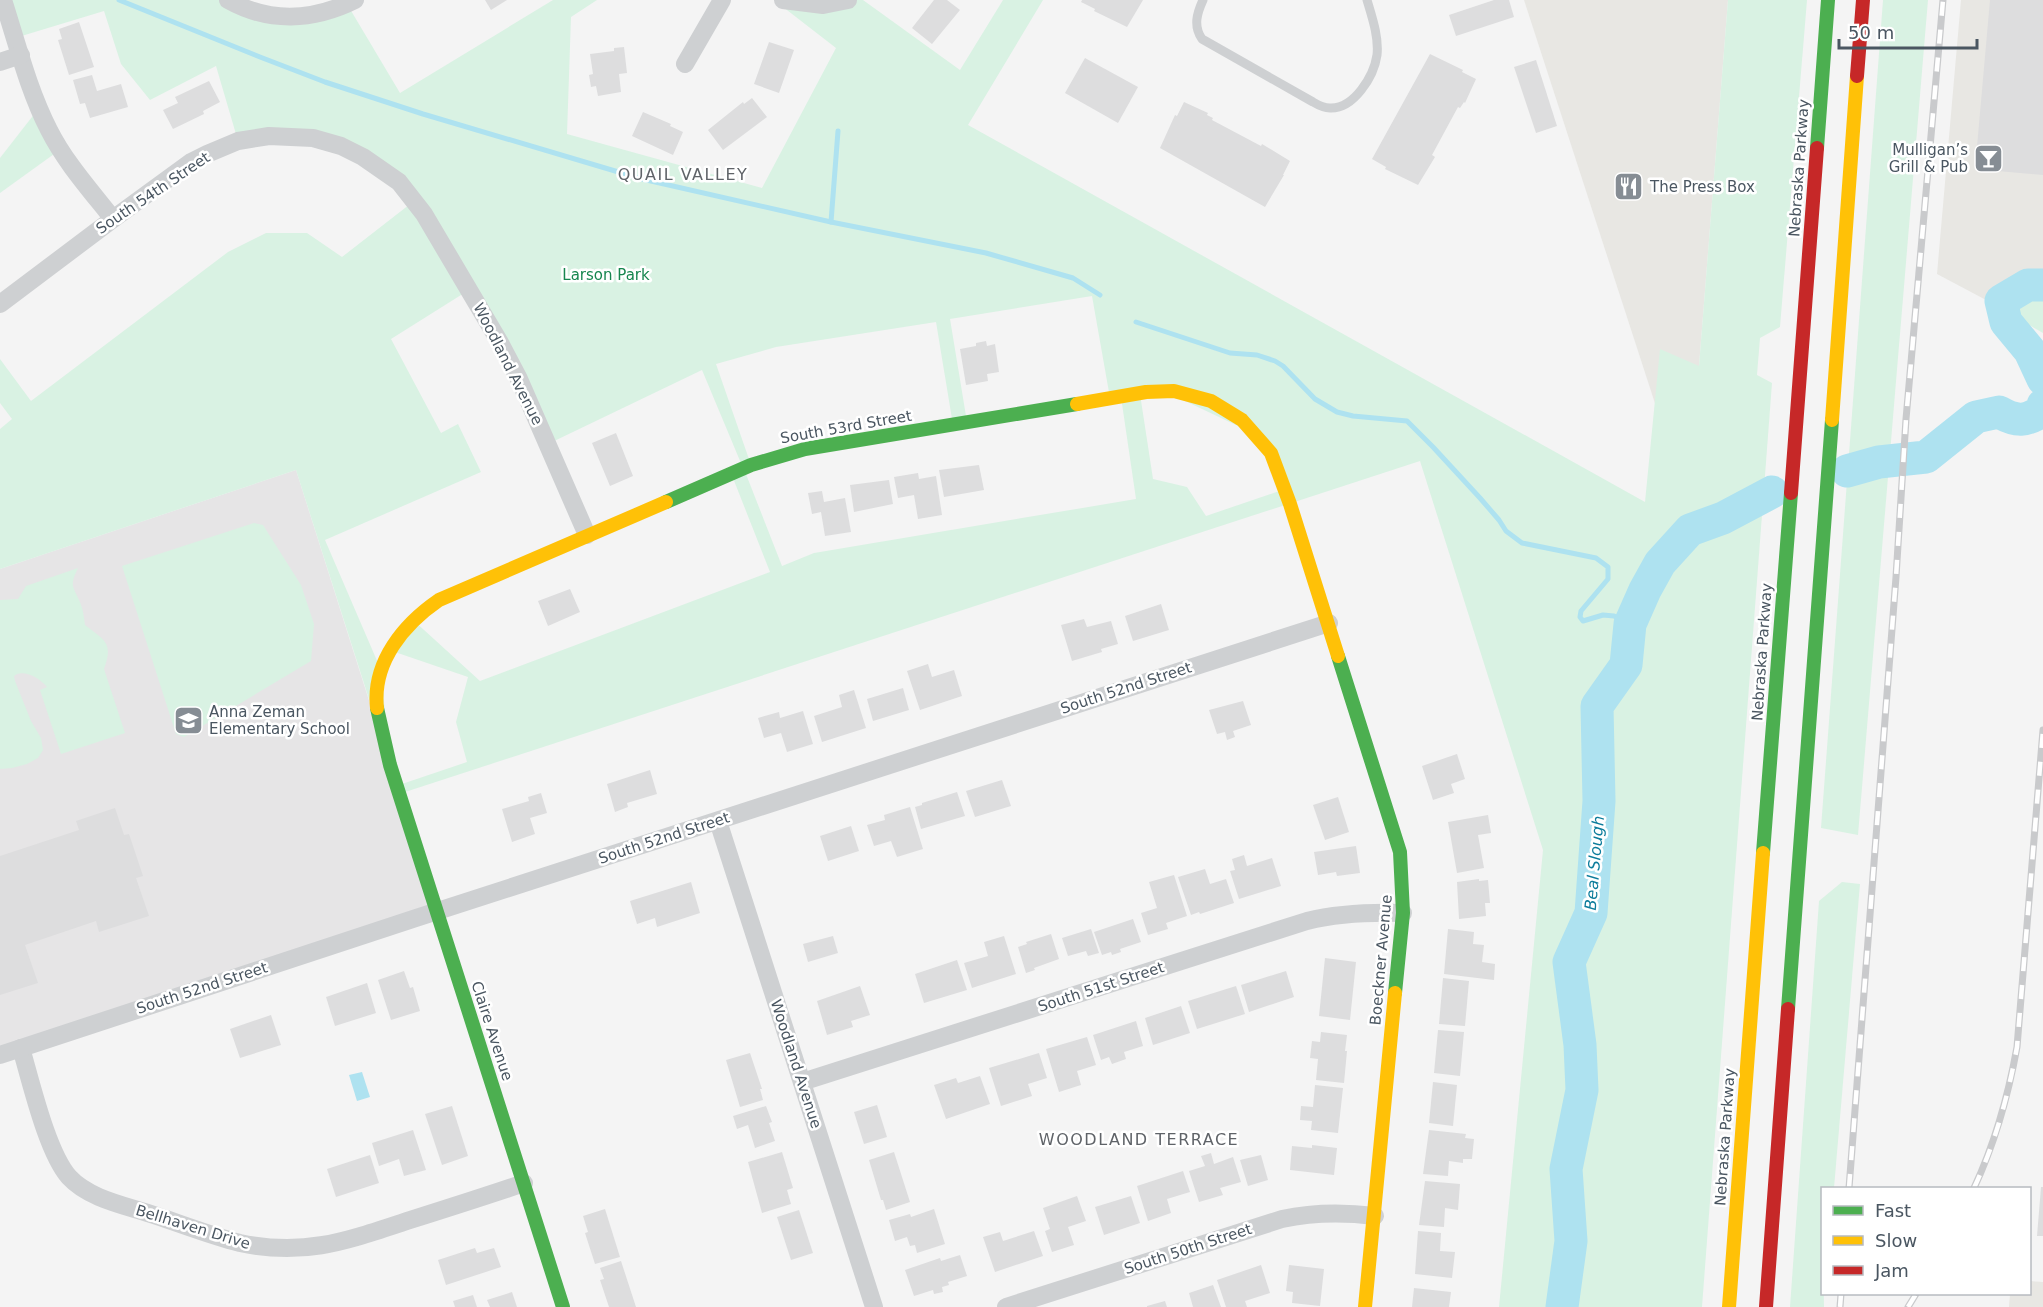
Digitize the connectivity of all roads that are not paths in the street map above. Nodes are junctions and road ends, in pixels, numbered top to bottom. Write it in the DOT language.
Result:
graph roads {
  1 [pos="3,0"];
  2 [pos="228,0"];
  3 [pos="355,0"];
  4 [pos="722,0"];
  5 [pos="783,0"];
  6 [pos="848,0"];
  7 [pos="1203,0"];
  8 [pos="1367,0"];
  9 [pos="1828,0"];
  10 [pos="1863,0"];
  11 [pos="21,55"];
  12 [pos="0,62"];
  13 [pos="685,64"];
  14 [pos="414,201"];
  15 [pos="112,219"];
  16 [pos="0,304"];
  17 [pos="1285,489"];
  18 [pos="587,535"];
  19 [pos="1329,623"];
  20 [pos="390,765"];
  21 [pos="718,820"];
  22 [pos="436,912"];
  23 [pos="1403,913"];
  24 [pos="21,1048"];
  25 [pos="0,1055"];
  26 [pos="802,1082"];
  27 [pos="524,1183"];
  28 [pos="1375,1216"];
  29 [pos="563,1307"];
  30 [pos="874,1307"];
  31 [pos="1006,1307"];
  32 [pos="1365,1307"];
  33 [pos="1729,1307"];
  34 [pos="1766,1307"];
  1 -- 11 [label="street"];
  2 -- 3 [label="street"];
  4 -- 13 [label="street"];
  5 -- 6 [label="street"];
  7 -- 8 [label="lane"];
  9 -- 33 [label="main road, Nebraska Parkway"];
  10 -- 34 [label="main road"];
  11 -- 12 [label="street"];
  11 -- 15 [label="street"];
  14 -- 15 [label="street, South 54th Street"];
  14 -- 18 [label="street, Woodland Avenue"];
  15 -- 16 [label="street, South 54th Street"];
  17 -- 18 [label="main road, South 53rd Street"];
  17 -- 19 [label="main road, Boeckner Avenue"];
  18 -- 20 [label="main road, South 53rd Street"];
  19 -- 21 [label="street, South 52nd Street"];
  19 -- 23 [label="main road, Boeckner Avenue"];
  20 -- 22 [label="main road, Claire Avenue"];
  21 -- 22 [label="street, South 52nd Street"];
  21 -- 26 [label="street, Woodland Avenue"];
  22 -- 24 [label="street, South 52nd Street"];
  22 -- 27 [label="main road, Claire Avenue"];
  23 -- 26 [label="street, South 51st Street"];
  23 -- 28 [label="main road, Boeckner Avenue"];
  24 -- 25 [label="street, South 52nd Street"];
  24 -- 27 [label="street, Bellhaven Drive"];
  26 -- 30 [label="street, Woodland Avenue"];
  27 -- 29 [label="main road, Claire Avenue"];
  28 -- 31 [label="street, South 50th Street"];
  28 -- 32 [label="main road, Boeckner Avenue"];
}
